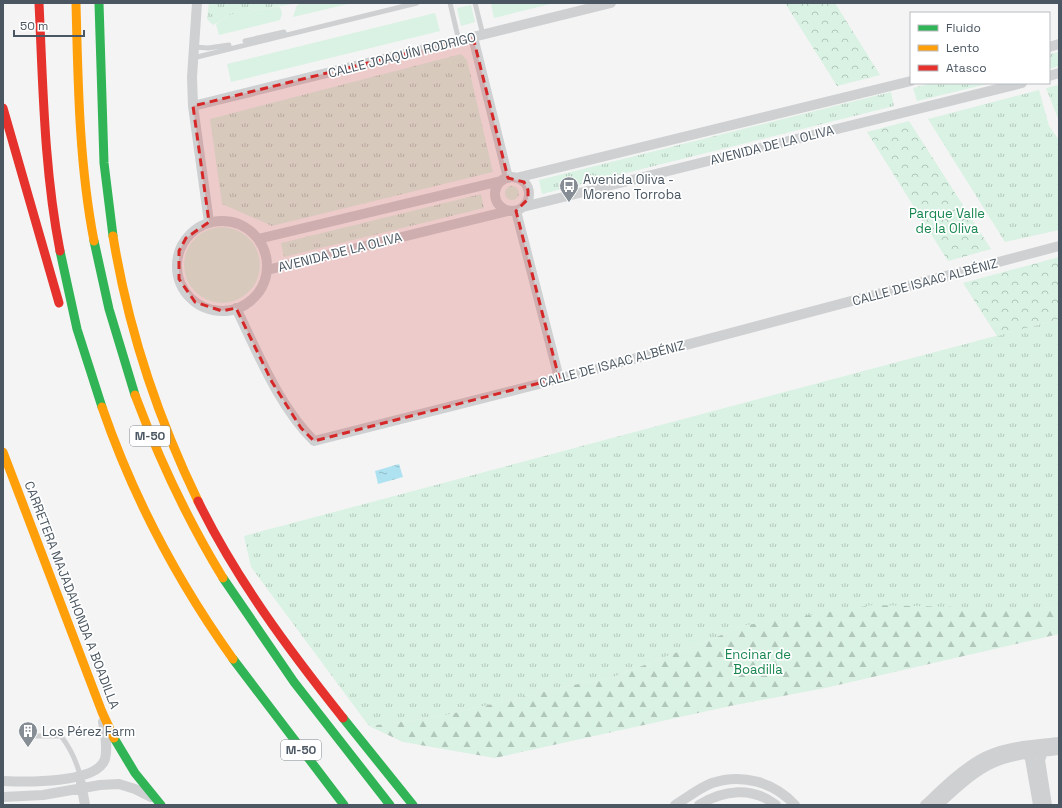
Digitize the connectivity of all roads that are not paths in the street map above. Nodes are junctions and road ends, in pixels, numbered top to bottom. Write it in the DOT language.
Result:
graph roads {
  1 [pos="39,3"];
  2 [pos="76,3"];
  3 [pos="99,3"];
  4 [pos="196,3"];
  5 [pos="403,3"];
  6 [pos="417,3"];
  7 [pos="450,3"];
  8 [pos="475,3"];
  9 [pos="611,3"];
  10 [pos="478,36"];
  11 [pos="459,41"];
  12 [pos="194,46"];
  13 [pos="193,58"];
  14 [pos="910,81"];
  15 [pos="1018,84"];
  16 [pos="193,106"];
  17 [pos="3,108"];
  18 [pos="508,179"];
  19 [pos="516,209"];
  20 [pos="209,222"];
  21 [pos="258,239"];
  22 [pos="1059,246"];
  23 [pos="267,270"];
  24 [pos="236,308"];
  25 [pos="62,314"];
  26 [pos="79,366"];
  27 [pos="558,378"];
  28 [pos="3,452"];
  29 [pos="259,695"];
  30 [pos="102,712"];
  31 [pos="31,736"];
  32 [pos="1059,742"];
  33 [pos="1059,750"];
  34 [pos="1043,752"];
  35 [pos="1027,754"];
  36 [pos="80,775"];
  37 [pos="3,781"];
  38 [pos="82,789"];
  39 [pos="401,790"];
  40 [pos="3,796"];
  41 [pos="159,803"];
  42 [pos="85,805"];
  43 [pos="344,805"];
  44 [pos="390,805"];
  45 [pos="413,805"];
  46 [pos="416,805"];
  47 [pos="675,805"];
  48 [pos="699,805"];
  49 [pos="776,805"];
  50 [pos="795,805"];
  51 [pos="925,805"];
  52 [pos="938,805"];
  53 [pos="1038,805"];
  54 [pos="1047,805"];
  1 -- 29 [label="main road, M-50"];
  2 -- 44 [label="main road, M-50"];
  3 -- 39 [label="main road"];
  4 -- 12 [label="street"];
  5 -- 12 [label="lane"];
  6 -- 13 [label="lane"];
  7 -- 11 [label="lane"];
  8 -- 10 [label="lane"];
  9 -- 10 [label="street, CALLE JOAQUÍN RODRIGO"];
  10 -- 11 [label="street, CALLE JOAQUÍN RODRIGO"];
  10 -- 18 [label="street"];
  11 -- 16 [label="street, CALLE JOAQUÍN RODRIGO"];
  12 -- 13 [label="street"];
  13 -- 16 [label="street"];
  14 -- 18 [label="street"];
  15 -- 19 [label="street, AVENIDA DE LA OLIVA"];
  16 -- 20 [label="street"];
  17 -- 25 [label="main road"];
  18 -- 19 [label="street"];
  18 -- 19 [label="street"];
  18 -- 21 [label="street"];
  19 -- 23 [label="street, AVENIDA DE LA OLIVA"];
  19 -- 27 [label="street"];
  20 -- 21 [label="street"];
  20 -- 24 [label="street, AVENIDA DE LA OLIVA"];
  21 -- 23 [label="street"];
  22 -- 27 [label="street, CALLE DE ISAAC ALBÉNIZ"];
  23 -- 24 [label="street, AVENIDA DE LA OLIVA"];
  24 -- 27 [label="street, CALLE DE ISAAC ALBÉNIZ"];
  26 -- 29 [label="main road"];
  28 -- 30 [label="main road, CARRETERA MAJADAHONDA A BOADILLA"];
  29 -- 43 [label="main road, M-50"];
  30 -- 36 [label="street"];
  30 -- 41 [label="main road, CARRETERA MAJADAHONDA A BOADILLA"];
  31 -- 36 [label="lane"];
  32 -- 51 [label="street"];
  33 -- 34 [label="street"];
  34 -- 35 [label="street"];
  34 -- 54 [label="street"];
  35 -- 52 [label="street"];
  35 -- 53 [label="street"];
  36 -- 37 [label="street"];
  36 -- 38 [label="street"];
  38 -- 40 [label="street"];
  38 -- 41 [label="street"];
  38 -- 42 [label="street"];
  39 -- 45 [label="main road"];
  39 -- 46 [label="main road"];
  47 -- 50 [label="street"];
  48 -- 49 [label="street"];
}
